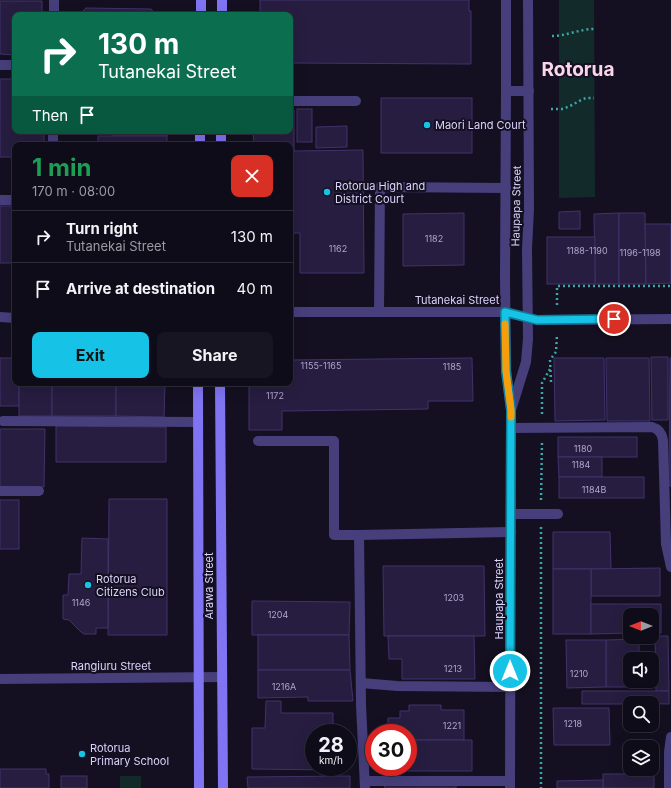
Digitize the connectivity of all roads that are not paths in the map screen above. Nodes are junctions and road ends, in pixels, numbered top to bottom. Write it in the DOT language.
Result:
graph roads {
  1 [pos="54,0"];
  2 [pos="201,0"];
  3 [pos="222,0"];
  4 [pos="506,0"];
  5 [pos="528,0"];
  6 [pos="54,12"];
  7 [pos="201,12"];
  8 [pos="222,12"];
  9 [pos="0,65"];
  10 [pos="12,65"];
  11 [pos="506,92"];
  12 [pos="529,92"];
  13 [pos="293,101"];
  14 [pos="356,101"];
  15 [pos="506,188"];
  16 [pos="0,200"];
  17 [pos="12,200"];
  18 [pos="293,312"];
  19 [pos="379,312"];
  20 [pos="505,312"];
  21 [pos="0,318"];
  22 [pos="12,318"];
  23 [pos="528,318"];
  24 [pos="671,319"];
  25 [pos="198,386"];
  26 [pos="220,386"];
  27 [pos="511,410"];
  28 [pos="3,421"];
  29 [pos="198,422"];
  30 [pos="511,428"];
  31 [pos="258,441"];
  32 [pos="0,492"];
  33 [pos="39,492"];
  34 [pos="511,514"];
  35 [pos="558,514"];
  36 [pos="511,532"];
  37 [pos="359,535"];
  38 [pos="671,567"];
  39 [pos="198,677"];
  40 [pos="222,677"];
  41 [pos="0,679"];
  42 [pos="361,683"];
  43 [pos="510,687"];
  44 [pos="671,737"];
  45 [pos="366,784"];
  46 [pos="510,784"];
  47 [pos="199,788"];
  48 [pos="223,788"];
  49 [pos="669,788"];
  1 -- 6 [label="street"];
  2 -- 7 [label="main road"];
  3 -- 8 [label="main road"];
  4 -- 11 [label="street, Haupapa Street"];
  5 -- 12 [label="street, Haupapa Street"];
  9 -- 10 [label="street"];
  11 -- 12 [label="street"];
  11 -- 15 [label="street, Haupapa Street"];
  12 -- 23 [label="street, Haupapa Street"];
  13 -- 14 [label="street"];
  15 -- 19 [label="street"];
  15 -- 20 [label="street, Haupapa Street"];
  16 -- 17 [label="street"];
  18 -- 19 [label="street, Tutanekai Street"];
  19 -- 20 [label="street, Tutanekai Street"];
  20 -- 23 [label="street, Tutanekai Street"];
  20 -- 27 [label="street, Haupapa Street"];
  21 -- 22 [label="street"];
  23 -- 24 [label="street, Tutanekai Street"];
  23 -- 27 [label="street, Haupapa Street"];
  25 -- 29 [label="main road, Arawa Street"];
  26 -- 40 [label="main road, Arawa Street"];
  27 -- 30 [label="street, Haupapa Street"];
  28 -- 29 [label="street"];
  29 -- 39 [label="main road, Arawa Street"];
  30 -- 34 [label="street, Haupapa Street"];
  30 -- 38 [label="street"];
  31 -- 37 [label="street"];
  32 -- 33 [label="street"];
  34 -- 35 [label="street"];
  34 -- 36 [label="street, Haupapa Street"];
  36 -- 37 [label="street"];
  36 -- 43 [label="street, Haupapa Street"];
  37 -- 42 [label="street"];
  39 -- 40 [label="street, Rangiuru Street"];
  39 -- 41 [label="street, Rangiuru Street"];
  39 -- 47 [label="main road, Arawa Street"];
  40 -- 48 [label="main road, Arawa Street"];
  42 -- 43 [label="street"];
  42 -- 45 [label="street"];
  43 -- 46 [label="street, Haupapa Street"];
  44 -- 49 [label="street"];
  45 -- 46 [label="street"];
}
